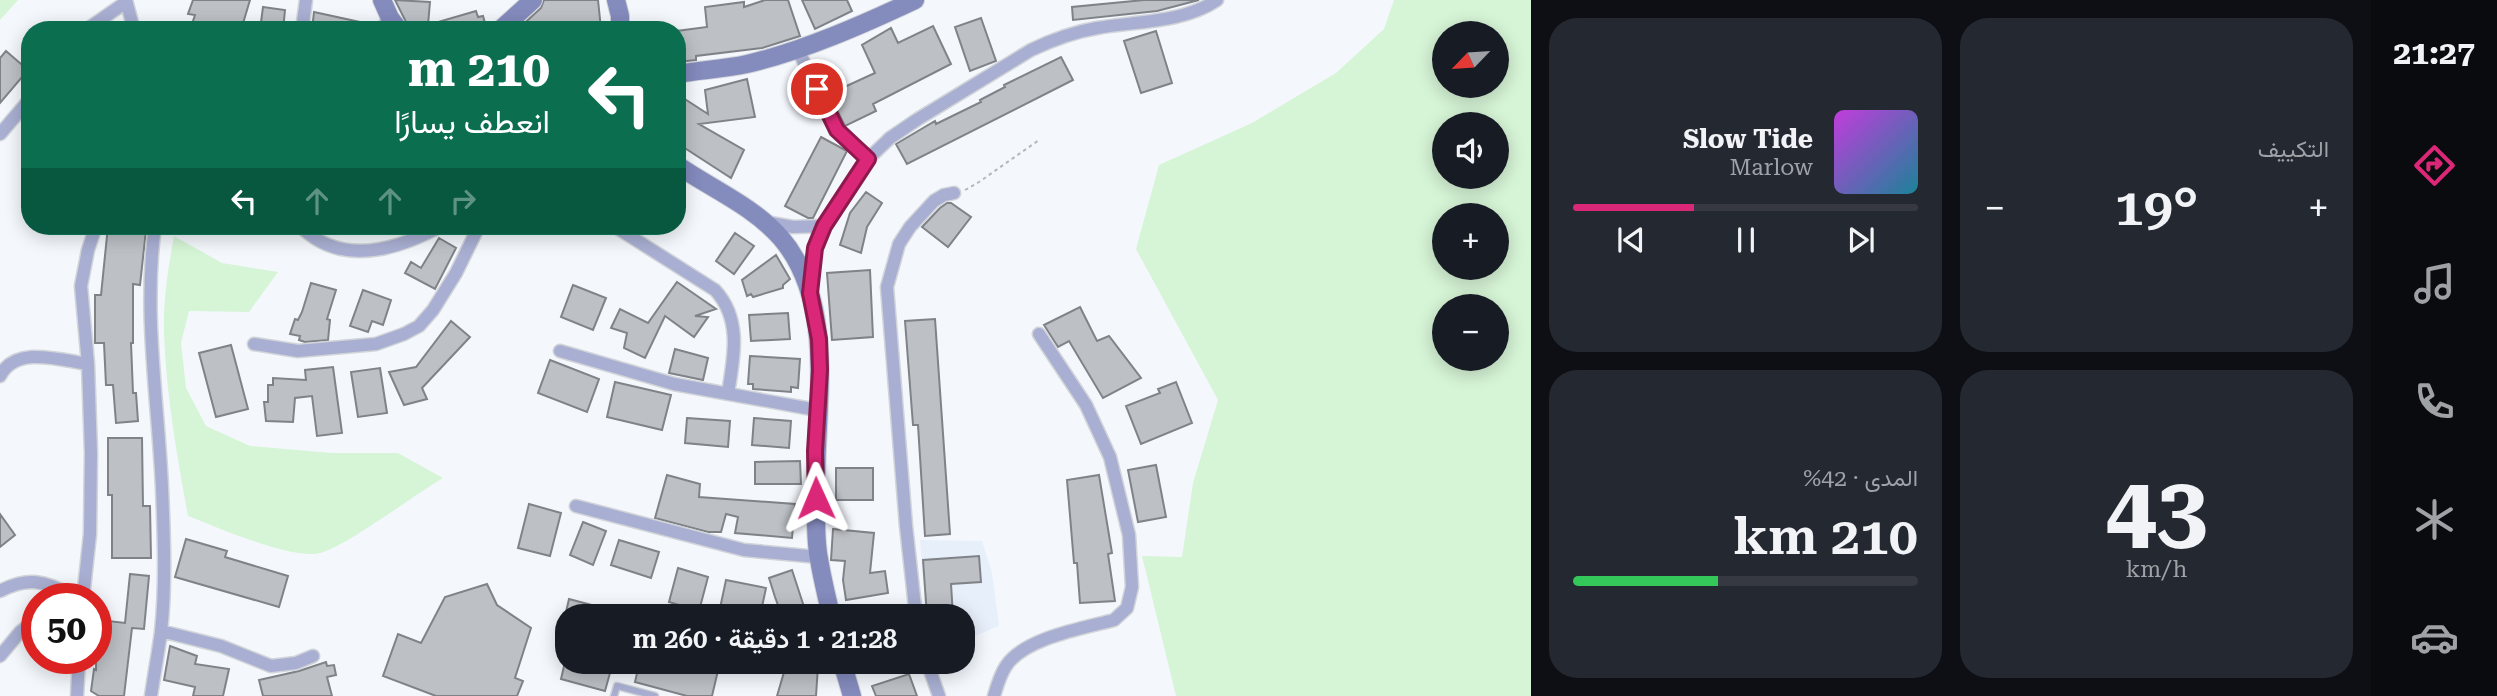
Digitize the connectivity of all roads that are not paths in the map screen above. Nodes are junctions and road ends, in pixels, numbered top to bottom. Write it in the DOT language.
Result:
graph roads {
  1 [pos="306,0"];
  2 [pos="382,0"];
  3 [pos="533,0"];
  4 [pos="616,0"];
  5 [pos="915,0"];
  6 [pos="1217,0"];
  7 [pos="126,1"];
  8 [pos="98,21"];
  9 [pos="132,21"];
  10 [pos="303,21"];
  11 [pos="388,21"];
  12 [pos="510,21"];
  13 [pos="620,21"];
  14 [pos="797,48"];
  15 [pos="686,73"];
  16 [pos="21,110"];
  17 [pos="0,134"];
  18 [pos="868,159"];
  19 [pos="686,171"];
  20 [pos="954,193"];
  21 [pos="764,221"];
  22 [pos="824,226"];
  23 [pos="93,235"];
  24 [pos="154,235"];
  25 [pos="312,235"];
  26 [pos="420,235"];
  27 [pos="475,235"];
  28 [pos="628,235"];
  29 [pos="810,293"];
  30 [pos="1039,334"];
  31 [pos="254,344"];
  32 [pos="560,351"];
  33 [pos="88,364"];
  34 [pos="0,376"];
  35 [pos="728,393"];
  36 [pos="817,410"];
  37 [pos="576,506"];
  38 [pos="818,557"];
  39 [pos="42,583"];
  40 [pos="81,583"];
  41 [pos="0,591"];
  42 [pos="828,604"];
  43 [pos="915,604"];
  44 [pos="21,631"];
  45 [pos="161,631"];
  46 [pos="0,656"];
  47 [pos="313,656"];
  48 [pos="78,674"];
  49 [pos="846,674"];
  50 [pos="931,674"];
  51 [pos="77,696"];
  52 [pos="151,696"];
  53 [pos="614,696"];
  54 [pos="655,696"];
  55 [pos="852,696"];
  56 [pos="939,696"];
  57 [pos="994,696"];
  1 -- 10 [label="street"];
  2 -- 11 [label="main road"];
  3 -- 12 [label="main road"];
  4 -- 13 [label="main road"];
  5 -- 14 [label="main road"];
  6 -- 18 [label="street"];
  7 -- 8 [label="street"];
  7 -- 9 [label="street"];
  14 -- 15 [label="main road"];
  14 -- 18 [label="street"];
  16 -- 17 [label="street"];
  18 -- 22 [label="street"];
  19 -- 21 [label="main road"];
  20 -- 43 [label="street"];
  21 -- 22 [label="street"];
  21 -- 29 [label="main road"];
  22 -- 29 [label="street"];
  23 -- 33 [label="street"];
  24 -- 45 [label="street"];
  25 -- 26 [label="street"];
  27 -- 31 [label="street"];
  28 -- 35 [label="street"];
  29 -- 36 [label="main road"];
  30 -- 57 [label="street"];
  32 -- 35 [label="street"];
  33 -- 34 [label="street"];
  33 -- 40 [label="street"];
  35 -- 36 [label="street"];
  36 -- 38 [label="main road"];
  37 -- 38 [label="street"];
  38 -- 42 [label="main road"];
  39 -- 41 [label="street"];
  44 -- 46 [label="street"];
  45 -- 47 [label="street"];
  45 -- 52 [label="street"];
  48 -- 51 [label="street"];
  49 -- 55 [label="main road"];
  50 -- 56 [label="street"];
  53 -- 54 [label="lane"];
}
